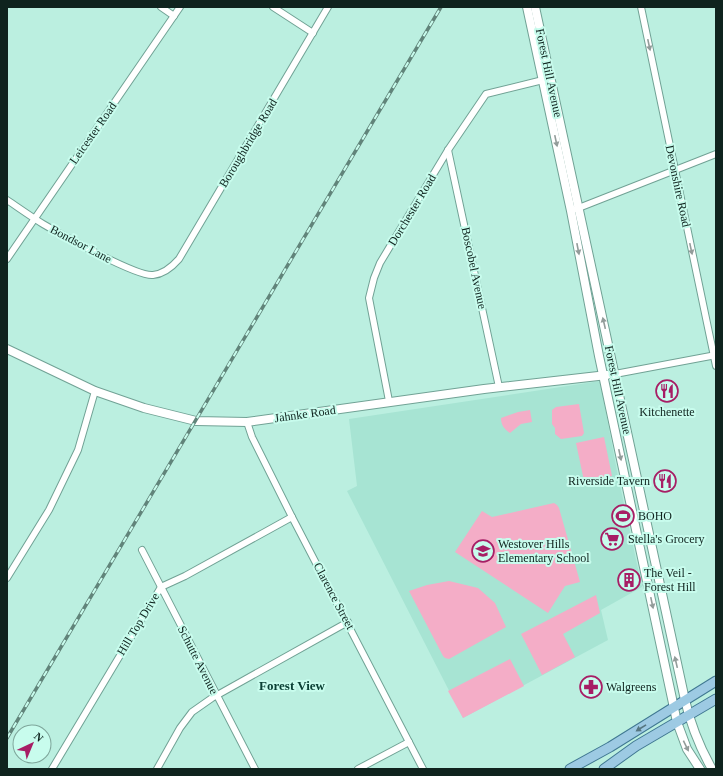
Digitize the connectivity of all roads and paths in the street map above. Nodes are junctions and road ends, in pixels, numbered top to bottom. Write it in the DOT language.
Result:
graph roads {
  1 [pos="162,7"];
  2 [pos="180,7"];
  3 [pos="273,7"];
  4 [pos="328,7"];
  5 [pos="527,7"];
  6 [pos="535,7"];
  7 [pos="641,7"];
  8 [pos="174,16"];
  9 [pos="313,33"];
  10 [pos="547,79"];
  11 [pos="448,150"];
  12 [pos="716,154"];
  13 [pos="675,169"];
  14 [pos="7,200"];
  15 [pos="575,210"];
  16 [pos="34,218"];
  17 [pos="7,259"];
  18 [pos="161,273"];
  19 [pos="7,350"];
  20 [pos="715,355"];
  21 [pos="716,366"];
  22 [pos="615,374"];
  23 [pos="603,376"];
  24 [pos="499,387"];
  25 [pos="95,391"];
  26 [pos="389,401"];
  27 [pos="247,422"];
  28 [pos="292,517"];
  29 [pos="142,550"];
  30 [pos="7,578"];
  31 [pos="161,587"];
  32 [pos="348,622"];
  33 [pos="716,681"];
  34 [pos="216,695"];
  35 [pos="716,699"];
  36 [pos="685,700"];
  37 [pos="674,707"];
  38 [pos="688,715"];
  39 [pos="677,722"];
  40 [pos="409,742"];
  41 [pos="52,769"];
  42 [pos="157,769"];
  43 [pos="254,769"];
  44 [pos="358,769"];
  45 [pos="423,769"];
  46 [pos="570,769"];
  47 [pos="604,769"];
  48 [pos="700,769"];
  49 [pos="712,769"];
  1 -- 8 [label="street"];
  2 -- 8 [label="street, Leicester Road"];
  3 -- 9 [label="street"];
  4 -- 9 [label="street, Boroughbridge Road"];
  5 -- 10 [label="main road, Forest Hill Avenue"];
  6 -- 10 [label="main road, Forest Hill Avenue"];
  7 -- 13 [label="street, Devonshire Road, one-way"];
  8 -- 16 [label="street, Leicester Road"];
  9 -- 18 [label="street, Boroughbridge Road"];
  10 -- 11 [label="street, Dorchester Road"];
  10 -- 15 [label="main road, Forest Hill Avenue"];
  11 -- 24 [label="street, Boscobel Avenue"];
  11 -- 26 [label="street, Dorchester Road"];
  12 -- 13 [label="street"];
  13 -- 15 [label="street"];
  13 -- 20 [label="street, Devonshire Road, one-way"];
  14 -- 16 [label="street, Bondsor Lane"];
  22 -- 15 [label="main road, Forest Hill Avenue, one-way"];
  15 -- 23 [label="main road, Forest Hill Avenue, one-way"];
  16 -- 17 [label="street, Leicester Road"];
  16 -- 18 [label="street, Bondsor Lane"];
  19 -- 25 [label="main road, Jahnke Road"];
  20 -- 21 [label="street, Devonshire Road"];
  20 -- 22 [label="street"];
  22 -- 23 [label="main road, Jahnke Road"];
  36 -- 22 [label="main road, Forest Hill Avenue, one-way"];
  23 -- 24 [label="main road, Jahnke Road"];
  23 -- 37 [label="main road, Forest Hill Avenue, one-way"];
  24 -- 26 [label="main road, Jahnke Road"];
  25 -- 27 [label="main road, Jahnke Road"];
  25 -- 30 [label="street"];
  26 -- 27 [label="main road, Jahnke Road"];
  27 -- 28 [label="street, Clarence Street"];
  28 -- 31 [label="street, Hill Top Drive"];
  28 -- 32 [label="street, Clarence Street"];
  29 -- 31 [label="street, Schutte Avenue"];
  31 -- 34 [label="street, Schutte Avenue"];
  31 -- 41 [label="street, Hill Top Drive"];
  32 -- 34 [label="street"];
  32 -- 40 [label="street, Clarence Street"];
  33 -- 36 [label="main road"];
  34 -- 42 [label="street"];
  34 -- 43 [label="street, Schutte Avenue"];
  35 -- 38 [label="main road"];
  36 -- 37 [label="main road"];
  36 -- 38 [label="main road, Forest Hill Avenue"];
  37 -- 39 [label="main road, Forest Hill Avenue"];
  37 -- 46 [label="main road, one-way"];
  38 -- 39 [label="main road"];
  38 -- 49 [label="main road, Forest Hill Avenue"];
  39 -- 47 [label="main road"];
  39 -- 48 [label="main road, Forest Hill Avenue, one-way"];
  40 -- 44 [label="street"];
  40 -- 45 [label="street, Clarence Street"];
}
